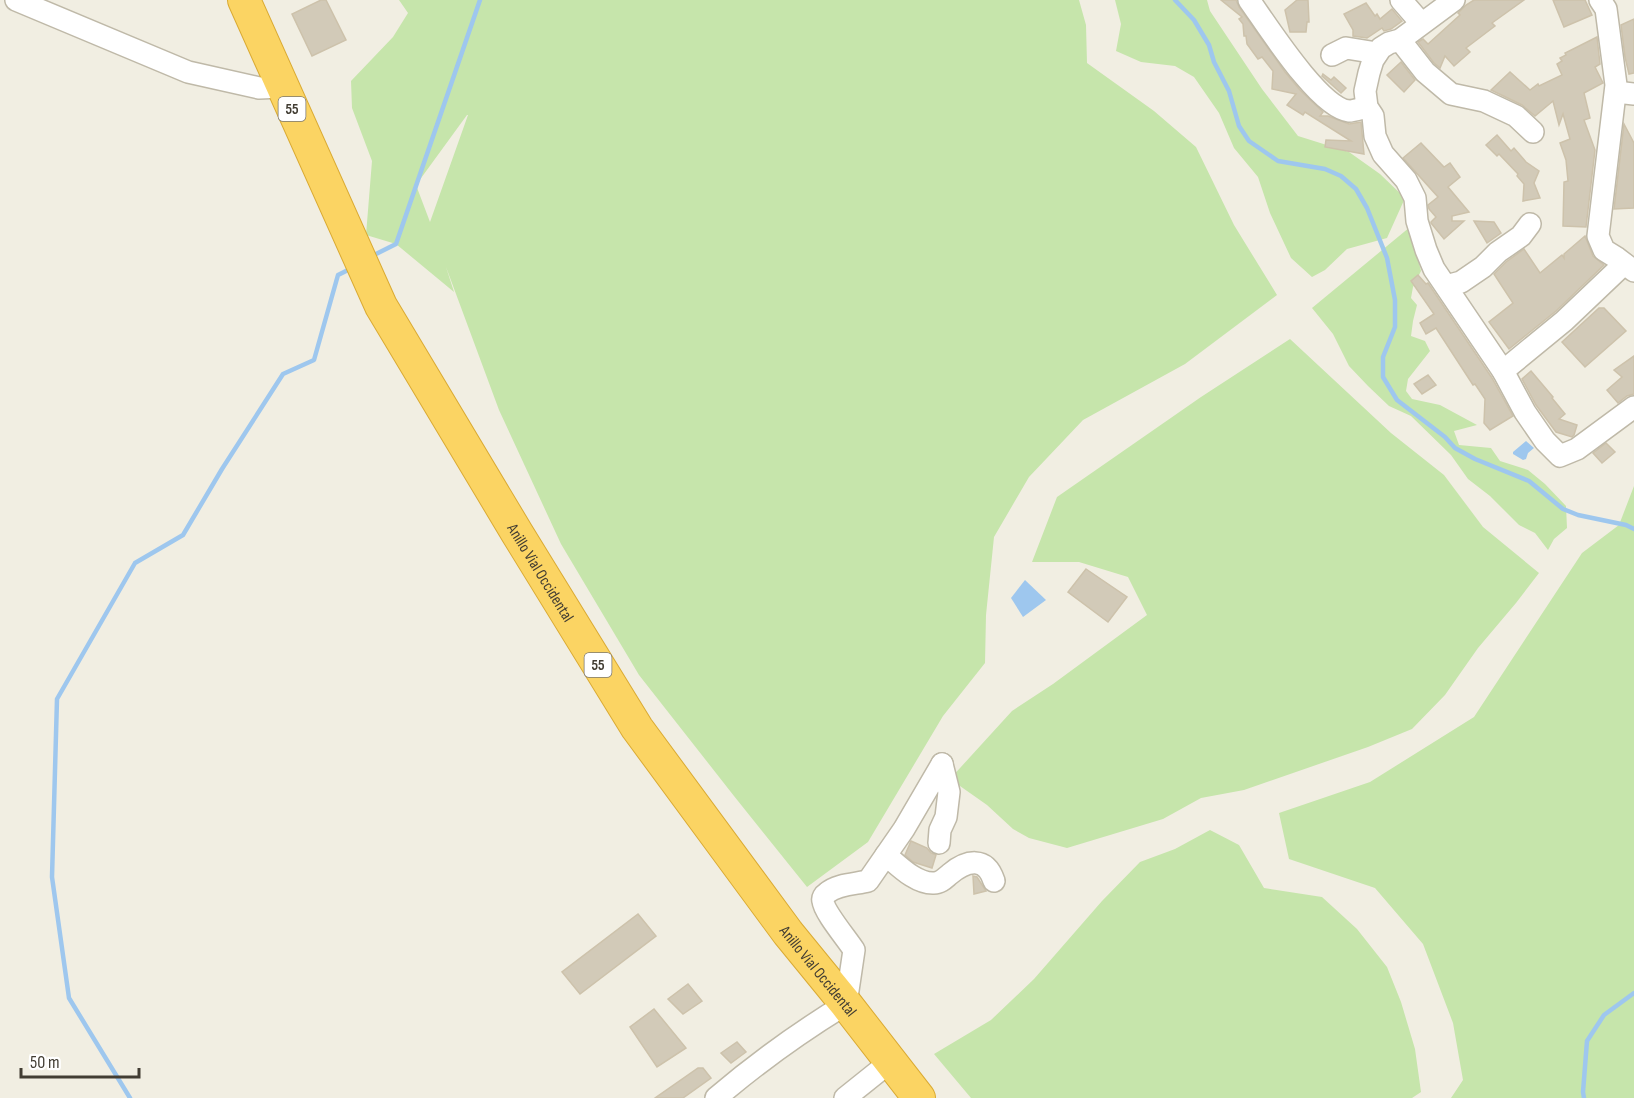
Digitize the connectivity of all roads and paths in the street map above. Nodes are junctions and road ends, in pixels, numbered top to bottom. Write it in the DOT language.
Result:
graph roads {
  1 [pos="16,0"];
  2 [pos="244,0"];
  3 [pos="1249,0"];
  4 [pos="1401,0"];
  5 [pos="1454,0"];
  6 [pos="1600,0"];
  7 [pos="1421,23"];
  8 [pos="1400,40"];
  9 [pos="1377,53"];
  10 [pos="1332,55"];
  11 [pos="282,87"];
  12 [pos="1625,93"];
  13 [pos="1367,107"];
  14 [pos="1533,132"];
  15 [pos="1530,224"];
  16 [pos="1629,268"];
  17 [pos="1446,286"];
  18 [pos="1503,372"];
  19 [pos="1634,407"];
  20 [pos="939,843"];
  21 [pos="886,855"];
  22 [pos="993,881"];
  23 [pos="846,1004"];
  24 [pos="890,1062"];
  25 [pos="716,1098"];
  26 [pos="846,1098"];
  27 [pos="919,1098"];
  1 -- 11 [label="street"];
  2 -- 11 [label="highway, Anillo Vial Occidental / 55"];
  3 -- 13 [label="street"];
  4 -- 7 [label="street"];
  5 -- 7 [label="street"];
  6 -- 12 [label="street"];
  7 -- 8 [label="street"];
  8 -- 9 [label="street"];
  8 -- 14 [label="street"];
  9 -- 10 [label="street"];
  9 -- 13 [label="street"];
  11 -- 23 [label="highway, Anillo Vial Occidental / 55"];
  12 -- 16 [label="street"];
  13 -- 17 [label="street"];
  15 -- 17 [label="street"];
  16 -- 18 [label="street"];
  17 -- 18 [label="street"];
  18 -- 19 [label="street"];
  20 -- 21 [label="street"];
  21 -- 22 [label="street"];
  21 -- 23 [label="street"];
  23 -- 24 [label="highway, Anillo Vial Occidental / 55"];
  23 -- 25 [label="street"];
  24 -- 26 [label="street"];
  24 -- 27 [label="highway, Anillo Vial Occidental / 55"];
}
